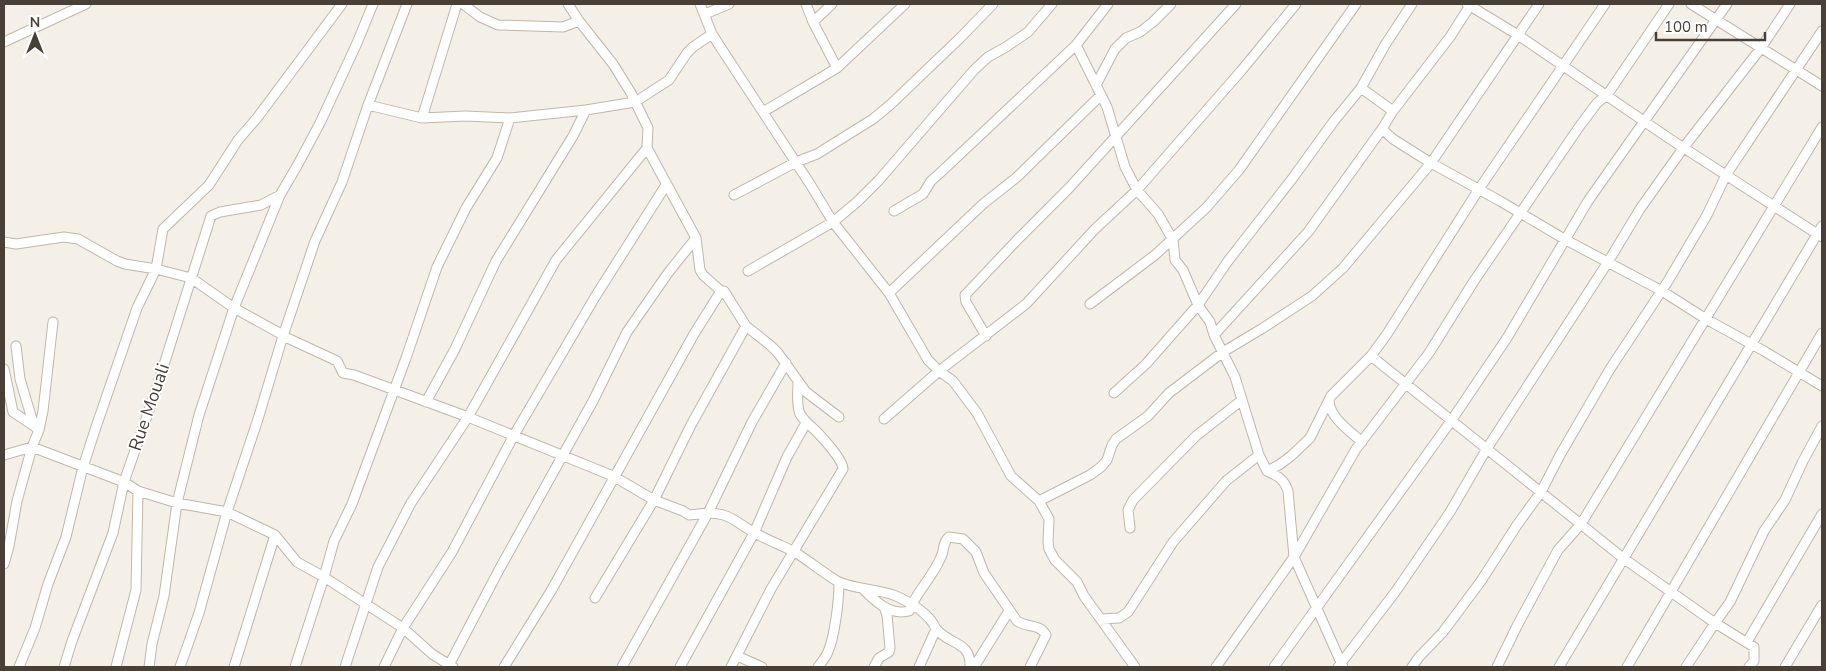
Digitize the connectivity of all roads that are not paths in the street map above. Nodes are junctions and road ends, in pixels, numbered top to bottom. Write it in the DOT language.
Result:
graph roads {
  1 [pos="86,4"];
  2 [pos="342,4"];
  3 [pos="373,4"];
  4 [pos="406,4"];
  5 [pos="457,4"];
  6 [pos="463,4"];
  7 [pos="568,4"];
  8 [pos="700,4"];
  9 [pos="729,4"];
  10 [pos="806,4"];
  11 [pos="832,4"];
  12 [pos="905,4"];
  13 [pos="993,4"];
  14 [pos="1052,4"];
  15 [pos="1108,4"];
  16 [pos="1171,4"];
  17 [pos="1236,4"];
  18 [pos="1296,4"];
  19 [pos="1356,4"];
  20 [pos="1412,4"];
  21 [pos="1469,4"];
  22 [pos="1539,4"];
  23 [pos="1606,4"];
  24 [pos="1669,4"];
  25 [pos="1692,4"];
  26 [pos="1727,4"];
  27 [pos="1790,4"];
  28 [pos="706,14"];
  29 [pos="1716,20"];
  30 [pos="579,21"];
  31 [pos="813,22"];
  32 [pos="1822,31"];
  33 [pos="712,34"];
  34 [pos="1518,35"];
  35 [pos="4,42"];
  36 [pos="1076,45"];
  37 [pos="1761,48"];
  38 [pos="1564,65"];
  39 [pos="837,68"];
  40 [pos="1795,70"];
  41 [pos="1096,85"];
  42 [pos="1822,86"];
  43 [pos="1361,88"];
  44 [pos="1101,95"];
  45 [pos="1607,95"];
  46 [pos="636,102"];
  47 [pos="368,105"];
  48 [pos="586,110"];
  49 [pos="1393,110"];
  50 [pos="763,112"];
  51 [pos="422,118"];
  52 [pos="510,118"];
  53 [pos="1644,121"];
  54 [pos="1822,127"];
  55 [pos="1382,130"];
  56 [pos="1116,136"];
  57 [pos="1684,147"];
  58 [pos="647,148"];
  59 [pos="796,162"];
  60 [pos="1431,163"];
  61 [pos="1726,175"];
  62 [pos="666,185"];
  63 [pos="1479,189"];
  64 [pos="1137,190"];
  65 [pos="280,195"];
  66 [pos="734,195"];
  67 [pos="1774,206"];
  68 [pos="894,211"];
  69 [pos="1521,213"];
  70 [pos="833,222"];
  71 [pos="1821,232"];
  72 [pos="696,238"];
  73 [pos="1173,240"];
  74 [pos="1566,240"];
  75 [pos="4,242"];
  76 [pos="1608,262"];
  77 [pos="156,269"];
  78 [pos="748,271"];
  79 [pos="191,278"];
  80 [pos="721,291"];
  81 [pos="1662,291"];
  82 [pos="889,294"];
  83 [pos="1090,304"];
  84 [pos="1198,305"];
  85 [pos="234,308"];
  86 [pos="1706,319"];
  87 [pos="53,322"];
  88 [pos="746,326"];
  89 [pos="1822,333"];
  90 [pos="1214,335"];
  91 [pos="283,336"];
  92 [pos="986,336"];
  93 [pos="1751,344"];
  94 [pos="16,346"];
  95 [pos="1224,352"];
  96 [pos="1371,356"];
  97 [pos="786,363"];
  98 [pos="4,369"];
  99 [pos="939,371"];
  100 [pos="1800,372"];
  101 [pos="798,382"];
  102 [pos="1405,384"];
  103 [pos="1822,386"];
  104 [pos="394,390"];
  105 [pos="1114,393"];
  106 [pos="1242,400"];
  107 [pos="1329,401"];
  108 [pos="426,402"];
  109 [pos="468,416"];
  110 [pos="839,417"];
  111 [pos="884,419"];
  112 [pos="1451,421"];
  113 [pos="806,423"];
  114 [pos="1822,426"];
  115 [pos="37,428"];
  116 [pos="514,435"];
  117 [pos="1362,442"];
  118 [pos="32,447"];
  119 [pos="1486,450"];
  120 [pos="4,455"];
  121 [pos="562,455"];
  122 [pos="1259,455"];
  123 [pos="83,467"];
  124 [pos="1267,471"];
  125 [pos="614,476"];
  126 [pos="124,482"];
  127 [pos="138,491"];
  128 [pos="1541,492"];
  129 [pos="654,500"];
  130 [pos="1039,501"];
  131 [pos="177,503"];
  132 [pos="226,512"];
  133 [pos="708,513"];
  134 [pos="1822,514"];
  135 [pos="1581,524"];
  136 [pos="1130,528"];
  137 [pos="754,533"];
  138 [pos="275,535"];
  139 [pos="793,551"];
  140 [pos="1294,557"];
  141 [pos="1623,558"];
  142 [pos="4,564"];
  143 [pos="324,577"];
  144 [pos="839,582"];
  145 [pos="863,589"];
  146 [pos="1670,592"];
  147 [pos="595,598"];
  148 [pos="912,603"];
  149 [pos="366,604"];
  150 [pos="1822,605"];
  151 [pos="884,607"];
  152 [pos="1316,608"];
  153 [pos="1009,611"];
  154 [pos="1101,619"];
  155 [pos="1715,623"];
  156 [pos="403,628"];
  157 [pos="936,629"];
  158 [pos="1747,642"];
  159 [pos="737,656"];
  160 [pos="450,666"];
  161 [pos="1340,666"];
  162 [pos="20,667"];
  163 [pos="64,667"];
  164 [pos="116,667"];
  165 [pos="149,667"];
  166 [pos="180,667"];
  167 [pos="234,667"];
  168 [pos="295,667"];
  169 [pos="345,667"];
  170 [pos="384,667"];
  171 [pos="504,667"];
  172 [pos="622,667"];
  173 [pos="680,667"];
  174 [pos="732,667"];
  175 [pos="762,667"];
  176 [pos="818,667"];
  177 [pos="874,667"];
  178 [pos="918,667"];
  179 [pos="972,667"];
  180 [pos="1030,667"];
  181 [pos="1135,667"];
  182 [pos="1216,667"];
  183 [pos="1274,667"];
  184 [pos="1412,667"];
  185 [pos="1497,667"];
  186 [pos="1559,667"];
  187 [pos="1627,667"];
  188 [pos="1686,667"];
  189 [pos="1749,667"];
  190 [pos="1785,667"];
  1 -- 35 [label="street"];
  2 -- 77 [label="street"];
  3 -- 65 [label="street"];
  4 -- 47 [label="street"];
  5 -- 51 [label="street"];
  6 -- 30 [label="street"];
  7 -- 30 [label="street"];
  8 -- 28 [label="street"];
  9 -- 28 [label="street"];
  10 -- 31 [label="street"];
  11 -- 31 [label="street"];
  12 -- 39 [label="street"];
  13 -- 59 [label="street"];
  14 -- 70 [label="street"];
  15 -- 36 [label="street"];
  16 -- 41 [label="street"];
  17 -- 56 [label="street"];
  18 -- 64 [label="street"];
  19 -- 73 [label="street"];
  20 -- 43 [label="street"];
  21 -- 34 [label="street"];
  21 -- 49 [label="street"];
  22 -- 34 [label="street"];
  23 -- 38 [label="street"];
  24 -- 45 [label="street"];
  25 -- 29 [label="street"];
  26 -- 29 [label="street"];
  27 -- 37 [label="street"];
  28 -- 33 [label="street"];
  29 -- 37 [label="street"];
  29 -- 53 [label="street"];
  30 -- 46 [label="street"];
  31 -- 39 [label="street"];
  32 -- 40 [label="street"];
  33 -- 46 [label="street"];
  33 -- 50 [label="street"];
  34 -- 38 [label="street"];
  34 -- 60 [label="street"];
  36 -- 41 [label="street"];
  36 -- 68 [label="street"];
  37 -- 40 [label="street"];
  37 -- 57 [label="street"];
  38 -- 45 [label="street"];
  38 -- 63 [label="street"];
  39 -- 50 [label="street"];
  40 -- 42 [label="street"];
  40 -- 61 [label="street"];
  41 -- 44 [label="street"];
  43 -- 49 [label="street"];
  43 -- 84 [label="street"];
  44 -- 56 [label="street"];
  44 -- 82 [label="street"];
  45 -- 53 [label="street"];
  45 -- 69 [label="street"];
  46 -- 48 [label="street"];
  46 -- 58 [label="street"];
  47 -- 51 [label="street"];
  47 -- 91 [label="street"];
  48 -- 52 [label="street"];
  48 -- 108 [label="street"];
  49 -- 55 [label="street"];
  50 -- 59 [label="street"];
  51 -- 52 [label="street"];
  52 -- 104 [label="street"];
  53 -- 57 [label="street"];
  53 -- 74 [label="street"];
  54 -- 67 [label="street"];
  55 -- 60 [label="street"];
  55 -- 90 [label="street"];
  56 -- 64 [label="street"];
  56 -- 92 [label="street"];
  57 -- 61 [label="street"];
  57 -- 76 [label="street"];
  58 -- 62 [label="street"];
  58 -- 109 [label="street"];
  59 -- 66 [label="street"];
  59 -- 70 [label="street"];
  60 -- 63 [label="street"];
  60 -- 95 [label="street"];
  61 -- 67 [label="street"];
  61 -- 81 [label="street"];
  62 -- 72 [label="street"];
  62 -- 116 [label="street"];
  63 -- 69 [label="street"];
  63 -- 96 [label="street"];
  64 -- 73 [label="street"];
  64 -- 92 [label="street"];
  65 -- 79 [label="street, Rue Mouali"];
  65 -- 85 [label="street"];
  67 -- 71 [label="street"];
  67 -- 86 [label="street"];
  69 -- 74 [label="street"];
  69 -- 102 [label="street"];
  70 -- 78 [label="street"];
  70 -- 82 [label="street"];
  71 -- 93 [label="street"];
  72 -- 80 [label="street"];
  72 -- 121 [label="street"];
  73 -- 83 [label="street"];
  73 -- 84 [label="street"];
  74 -- 76 [label="street"];
  74 -- 112 [label="street"];
  75 -- 77 [label="street"];
  76 -- 81 [label="street"];
  76 -- 119 [label="street"];
  77 -- 79 [label="street"];
  77 -- 123 [label="street"];
  79 -- 85 [label="street"];
  79 -- 126 [label="street, Rue Mouali"];
  80 -- 88 [label="street"];
  80 -- 125 [label="street"];
  81 -- 86 [label="street"];
  81 -- 128 [label="street"];
  82 -- 99 [label="street"];
  84 -- 90 [label="street"];
  84 -- 105 [label="street"];
  85 -- 91 [label="street"];
  85 -- 131 [label="street"];
  86 -- 93 [label="street"];
  86 -- 135 [label="street"];
  87 -- 115 [label="street"];
  88 -- 97 [label="street"];
  88 -- 129 [label="street"];
  89 -- 100 [label="street"];
  90 -- 95 [label="street"];
  91 -- 104 [label="street"];
  91 -- 132 [label="street"];
  92 -- 99 [label="street"];
  93 -- 100 [label="street"];
  93 -- 141 [label="street"];
  94 -- 115 [label="street"];
  95 -- 106 [label="street"];
  95 -- 130 [label="street"];
  96 -- 102 [label="street"];
  96 -- 107 [label="street"];
  97 -- 101 [label="street"];
  97 -- 133 [label="street"];
  98 -- 115 [label="street"];
  99 -- 111 [label="street"];
  99 -- 130 [label="street"];
  100 -- 103 [label="street"];
  100 -- 146 [label="street"];
  101 -- 110 [label="street"];
  101 -- 113 [label="street"];
  102 -- 112 [label="street"];
  102 -- 117 [label="street"];
  104 -- 108 [label="street"];
  104 -- 143 [label="street"];
  106 -- 122 [label="street"];
  106 -- 136 [label="street"];
  107 -- 117 [label="street"];
  107 -- 124 [label="street"];
  108 -- 109 [label="street"];
  109 -- 116 [label="street"];
  109 -- 149 [label="street"];
  112 -- 119 [label="street"];
  112 -- 152 [label="street"];
  113 -- 137 [label="street"];
  113 -- 139 [label="street"];
  114 -- 155 [label="street"];
  115 -- 118 [label="street"];
  116 -- 121 [label="street"];
  116 -- 156 [label="street"];
  117 -- 140 [label="street"];
  118 -- 120 [label="street"];
  118 -- 123 [label="street"];
  118 -- 142 [label="street"];
  119 -- 128 [label="street"];
  119 -- 161 [label="street"];
  121 -- 125 [label="street"];
  121 -- 160 [label="street"];
  122 -- 124 [label="street"];
  122 -- 154 [label="street"];
  123 -- 126 [label="street"];
  123 -- 162 [label="street"];
  124 -- 140 [label="street"];
  125 -- 129 [label="street"];
  125 -- 171 [label="street"];
  126 -- 127 [label="street"];
  126 -- 163 [label="street, Rue Mouali"];
  127 -- 131 [label="street"];
  127 -- 164 [label="street"];
  128 -- 135 [label="street"];
  128 -- 184 [label="street"];
  129 -- 133 [label="street"];
  129 -- 147 [label="street"];
  130 -- 154 [label="street"];
  131 -- 132 [label="street"];
  131 -- 165 [label="street"];
  132 -- 138 [label="street"];
  132 -- 166 [label="street"];
  133 -- 137 [label="street"];
  133 -- 172 [label="street"];
  134 -- 158 [label="street"];
  135 -- 141 [label="street"];
  135 -- 185 [label="street"];
  137 -- 139 [label="street"];
  137 -- 173 [label="street"];
  138 -- 143 [label="street"];
  138 -- 167 [label="street"];
  139 -- 144 [label="street"];
  139 -- 159 [label="street"];
  140 -- 152 [label="street"];
  140 -- 182 [label="street"];
  141 -- 146 [label="street"];
  141 -- 186 [label="street"];
  143 -- 149 [label="street"];
  143 -- 168 [label="street"];
  144 -- 145 [label="street"];
  144 -- 176 [label="street"];
  145 -- 148 [label="street"];
  145 -- 151 [label="street"];
  146 -- 155 [label="street"];
  146 -- 187 [label="street"];
  148 -- 151 [label="street"];
  148 -- 153 [label="street"];
  148 -- 157 [label="street"];
  149 -- 156 [label="street"];
  149 -- 169 [label="street"];
  150 -- 190 [label="street"];
  151 -- 177 [label="street"];
  152 -- 161 [label="street"];
  152 -- 183 [label="street"];
  153 -- 179 [label="street"];
  153 -- 180 [label="street"];
  154 -- 181 [label="street"];
  155 -- 158 [label="street"];
  155 -- 188 [label="street"];
  156 -- 160 [label="street"];
  156 -- 170 [label="street"];
  157 -- 178 [label="street"];
  157 -- 179 [label="street"];
  158 -- 189 [label="street"];
  159 -- 174 [label="street"];
  159 -- 175 [label="street"];
}
